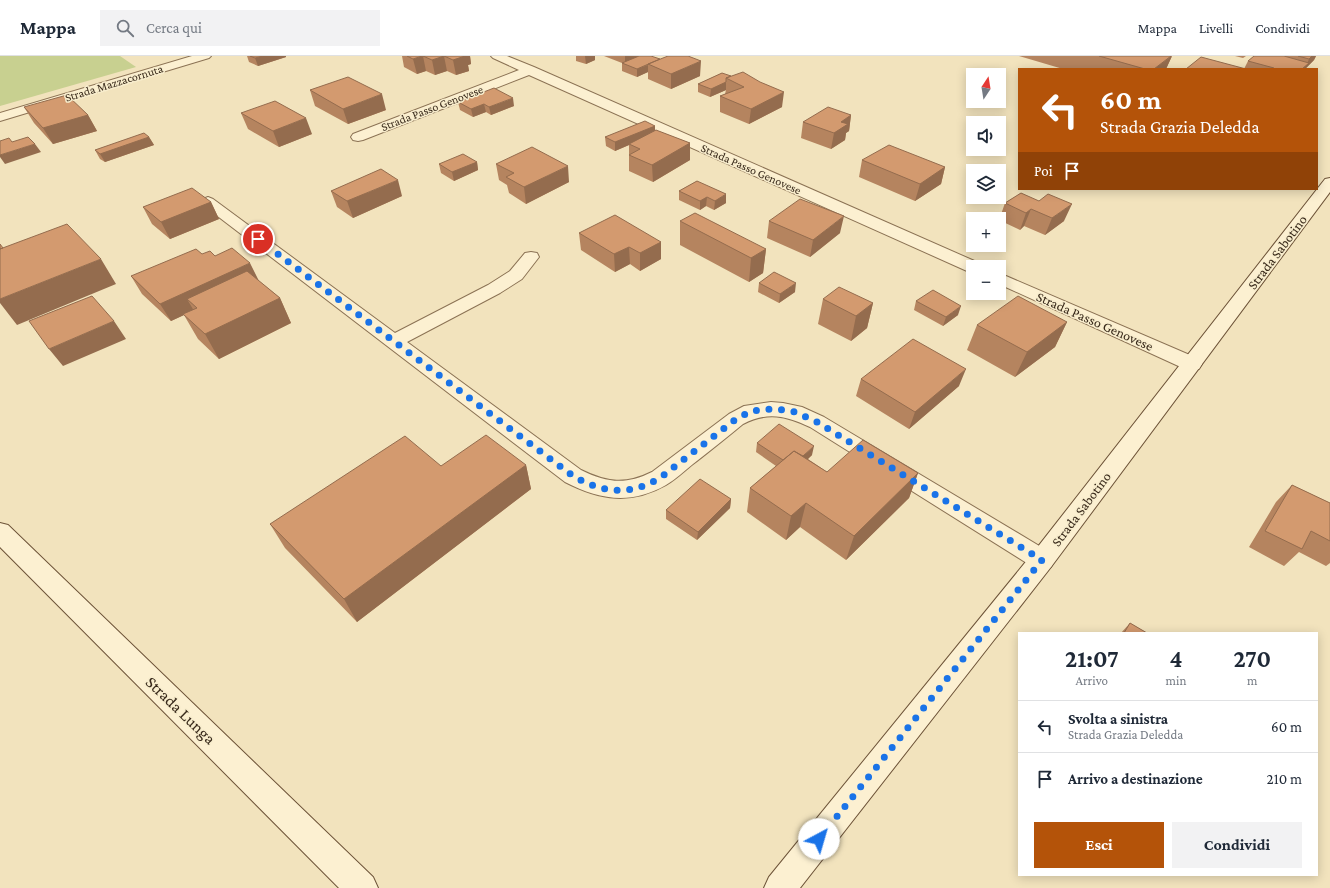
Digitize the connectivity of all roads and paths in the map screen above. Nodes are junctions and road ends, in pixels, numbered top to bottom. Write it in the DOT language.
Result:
graph roads {
  1 [pos="205,56"];
  2 [pos="497,56"];
  3 [pos="530,70"];
  4 [pos="0,117"];
  5 [pos="358,137"];
  6 [pos="1330,182"];
  7 [pos="208,202"];
  8 [pos="532,257"];
  9 [pos="966,264"];
  10 [pos="1006,281"];
  11 [pos="394,341"];
  12 [pos="1192,364"];
  13 [pos="0,532"];
  14 [pos="1042,560"];
  15 [pos="362,888"];
  16 [pos="780,888"];
  1 -- 4 [label="street, Strada Mazzacornuta"];
  2 -- 3 [label="street, Strada Passo Genovese"];
  3 -- 5 [label="street, Strada Passo Genovese"];
  3 -- 9 [label="street, Strada Passo Genovese"];
  6 -- 12 [label="street, Strada Sabotino"];
  7 -- 11 [label="street"];
  8 -- 11 [label="street"];
  10 -- 12 [label="street, Strada Passo Genovese"];
  11 -- 14 [label="street"];
  12 -- 14 [label="street, Strada Sabotino"];
  13 -- 15 [label="street, Strada Lunga"];
  14 -- 16 [label="street, Strada Sabotino"];
}
